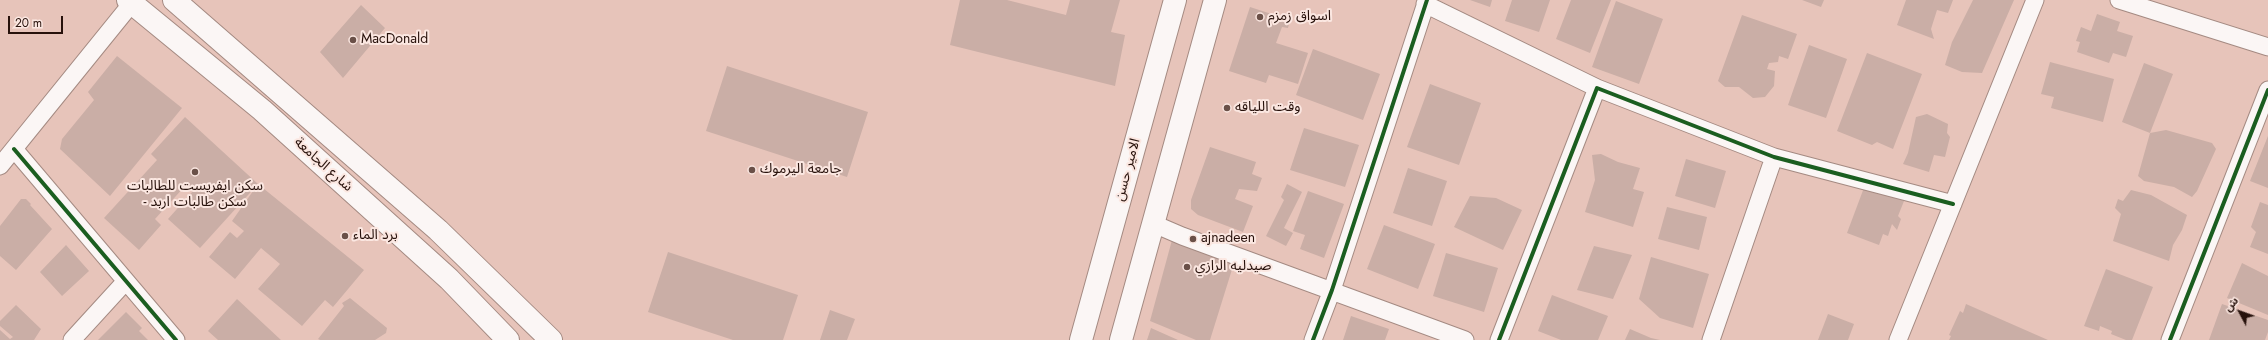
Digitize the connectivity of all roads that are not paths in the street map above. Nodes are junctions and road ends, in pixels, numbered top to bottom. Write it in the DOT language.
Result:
graph roads {
  1 [pos="174,0"];
  2 [pos="1175,0"];
  3 [pos="1215,0"];
  4 [pos="2035,0"];
  5 [pos="2119,0"];
  6 [pos="130,2"];
  7 [pos="1426,2"];
  8 [pos="2268,47"];
  9 [pos="1597,88"];
  10 [pos="2268,90"];
  11 [pos="14,149"];
  12 [pos="1774,157"];
  13 [pos="0,166"];
  14 [pos="1953,204"];
  15 [pos="1154,224"];
  16 [pos="125,282"];
  17 [pos="1332,290"];
  18 [pos="72,340"];
  19 [pos="176,340"];
  20 [pos="508,340"];
  21 [pos="552,340"];
  22 [pos="1082,340"];
  23 [pos="1121,340"];
  24 [pos="1313,340"];
  25 [pos="1465,340"];
  26 [pos="1499,340"];
  27 [pos="1711,340"];
  28 [pos="1898,340"];
  29 [pos="2170,340"];
  1 -- 21 [label="main road, شارع الجامعة"];
  2 -- 22 [label="main road, الامير حسن"];
  3 -- 15 [label="main road"];
  4 -- 14 [label="street"];
  5 -- 8 [label="street"];
  6 -- 11 [label="street"];
  6 -- 20 [label="main road, شارع الجامعة"];
  7 -- 9 [label="street"];
  7 -- 17 [label="street"];
  9 -- 12 [label="street"];
  9 -- 26 [label="street"];
  10 -- 29 [label="street"];
  11 -- 13 [label="street"];
  11 -- 16 [label="street"];
  12 -- 14 [label="street"];
  12 -- 27 [label="street"];
  14 -- 28 [label="street"];
  15 -- 17 [label="street"];
  15 -- 23 [label="main road"];
  16 -- 18 [label="street"];
  16 -- 19 [label="street"];
  17 -- 24 [label="street"];
  17 -- 25 [label="street"];
}
